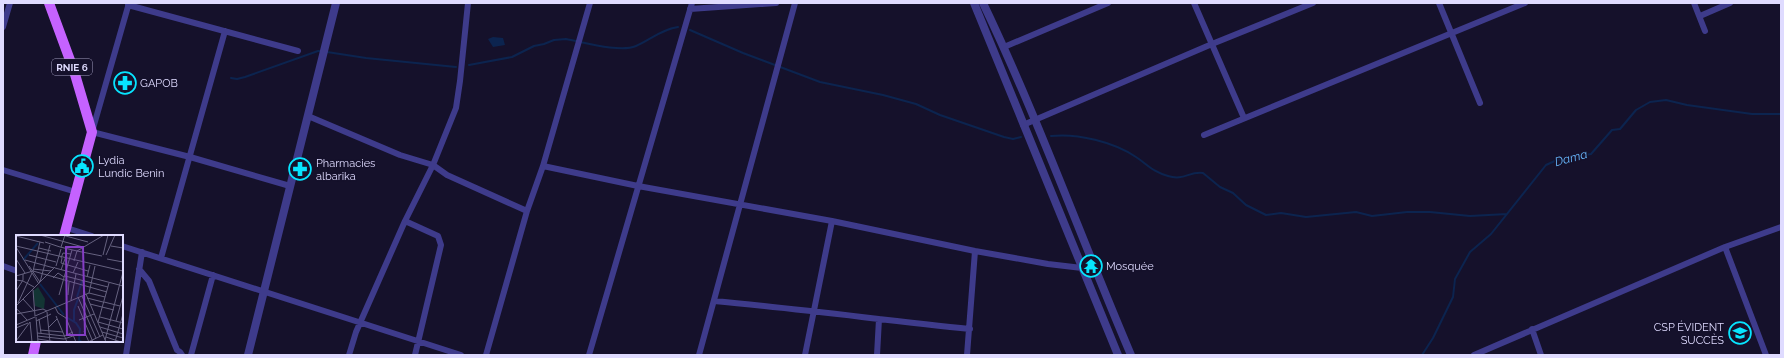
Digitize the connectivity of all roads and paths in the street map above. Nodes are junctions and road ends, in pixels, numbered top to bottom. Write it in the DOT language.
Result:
graph roads {
  1 [pos="10,3"];
  2 [pos="50,3"];
  3 [pos="336,3"];
  4 [pos="468,3"];
  5 [pos="590,3"];
  6 [pos="776,3"];
  7 [pos="795,3"];
  8 [pos="974,3"];
  9 [pos="983,3"];
  10 [pos="1108,3"];
  11 [pos="1194,3"];
  12 [pos="1313,3"];
  13 [pos="1439,3"];
  14 [pos="1525,3"];
  15 [pos="1694,3"];
  16 [pos="1730,3"];
  17 [pos="129,4"];
  18 [pos="691,6"];
  19 [pos="1700,16"];
  20 [pos="3,27"];
  21 [pos="225,31"];
  22 [pos="1705,31"];
  23 [pos="1451,33"];
  24 [pos="1212,44"];
  25 [pos="1004,47"];
  26 [pos="298,51"];
  27 [pos="1480,103"];
  28 [pos="308,116"];
  29 [pos="1244,118"];
  30 [pos="1036,120"];
  31 [pos="1023,125"];
  32 [pos="92,132"];
  33 [pos="1204,135"];
  34 [pos="190,157"];
  35 [pos="433,166"];
  36 [pos="543,166"];
  37 [pos="3,170"];
  38 [pos="290,186"];
  39 [pos="638,186"];
  40 [pos="76,192"];
  41 [pos="740,204"];
  42 [pos="527,210"];
  43 [pos="405,221"];
  44 [pos="832,221"];
  45 [pos="1781,227"];
  46 [pos="66,232"];
  47 [pos="86,235"];
  48 [pos="123,246"];
  49 [pos="1725,247"];
  50 [pos="974,251"];
  51 [pos="142,252"];
  52 [pos="161,258"];
  53 [pos="1092,263"];
  54 [pos="3,266"];
  55 [pos="1082,268"];
  56 [pos="139,269"];
  57 [pos="16,271"];
  58 [pos="213,275"];
  59 [pos="264,292"];
  60 [pos="714,301"];
  61 [pos="813,310"];
  62 [pos="879,319"];
  63 [pos="361,322"];
  64 [pos="970,329"];
  65 [pos="1532,329"];
  66 [pos="419,341"];
  67 [pos="36,342"];
  68 [pos="33,355"];
  69 [pos="126,355"];
  70 [pos="182,355"];
  71 [pos="191,355"];
  72 [pos="248,355"];
  73 [pos="350,355"];
  74 [pos="415,355"];
  75 [pos="461,355"];
  76 [pos="486,355"];
  77 [pos="590,355"];
  78 [pos="699,355"];
  79 [pos="805,355"];
  80 [pos="876,355"];
  81 [pos="967,355"];
  82 [pos="1118,355"];
  83 [pos="1131,355"];
  84 [pos="1474,355"];
  85 [pos="1541,355"];
  86 [pos="1766,355"];
  1 -- 20 [label="street"];
  2 -- 32 [label="main road, RNIE 6"];
  3 -- 28 [label="street"];
  4 -- 35 [label="street"];
  5 -- 36 [label="street"];
  6 -- 18 [label="street"];
  7 -- 41 [label="street"];
  8 -- 31 [label="street"];
  9 -- 25 [label="street"];
  10 -- 25 [label="street"];
  11 -- 24 [label="street"];
  12 -- 24 [label="street"];
  13 -- 23 [label="street"];
  14 -- 23 [label="street"];
  15 -- 19 [label="street"];
  16 -- 19 [label="street"];
  17 -- 21 [label="street"];
  17 -- 32 [label="street"];
  18 -- 39 [label="street"];
  19 -- 22 [label="street"];
  21 -- 26 [label="street"];
  21 -- 34 [label="street"];
  23 -- 27 [label="street"];
  23 -- 29 [label="street"];
  24 -- 29 [label="street"];
  24 -- 30 [label="street"];
  25 -- 30 [label="street"];
  28 -- 35 [label="street"];
  28 -- 38 [label="street"];
  29 -- 33 [label="street"];
  30 -- 31 [label="street"];
  30 -- 53 [label="street"];
  31 -- 55 [label="street"];
  32 -- 34 [label="street"];
  32 -- 40 [label="main road"];
  34 -- 38 [label="street"];
  34 -- 52 [label="street"];
  35 -- 42 [label="street"];
  35 -- 43 [label="street"];
  36 -- 39 [label="street"];
  36 -- 42 [label="street"];
  37 -- 40 [label="street"];
  38 -- 59 [label="street"];
  39 -- 41 [label="street"];
  39 -- 77 [label="street"];
  40 -- 46 [label="main road"];
  41 -- 44 [label="street"];
  41 -- 60 [label="street"];
  42 -- 76 [label="street"];
  43 -- 63 [label="street"];
  43 -- 66 [label="street"];
  44 -- 50 [label="street"];
  44 -- 61 [label="street"];
  45 -- 49 [label="street"];
  46 -- 47 [label="street"];
  48 -- 51 [label="street"];
  49 -- 65 [label="street"];
  49 -- 86 [label="street"];
  50 -- 55 [label="street"];
  50 -- 64 [label="street"];
  51 -- 52 [label="street"];
  51 -- 56 [label="street"];
  52 -- 58 [label="street"];
  53 -- 55 [label="street"];
  53 -- 83 [label="street"];
  54 -- 57 [label="street"];
  55 -- 82 [label="street"];
  56 -- 69 [label="street"];
  56 -- 70 [label="street"];
  58 -- 59 [label="street"];
  58 -- 71 [label="street"];
  59 -- 63 [label="street"];
  59 -- 72 [label="street"];
  60 -- 61 [label="street"];
  60 -- 78 [label="street"];
  61 -- 62 [label="street"];
  61 -- 79 [label="street"];
  62 -- 64 [label="street"];
  62 -- 80 [label="street"];
  63 -- 66 [label="street"];
  63 -- 73 [label="street"];
  64 -- 81 [label="street"];
  65 -- 84 [label="street"];
  65 -- 85 [label="street"];
  66 -- 74 [label="street"];
  66 -- 75 [label="street"];
  67 -- 68 [label="main road"];
}
